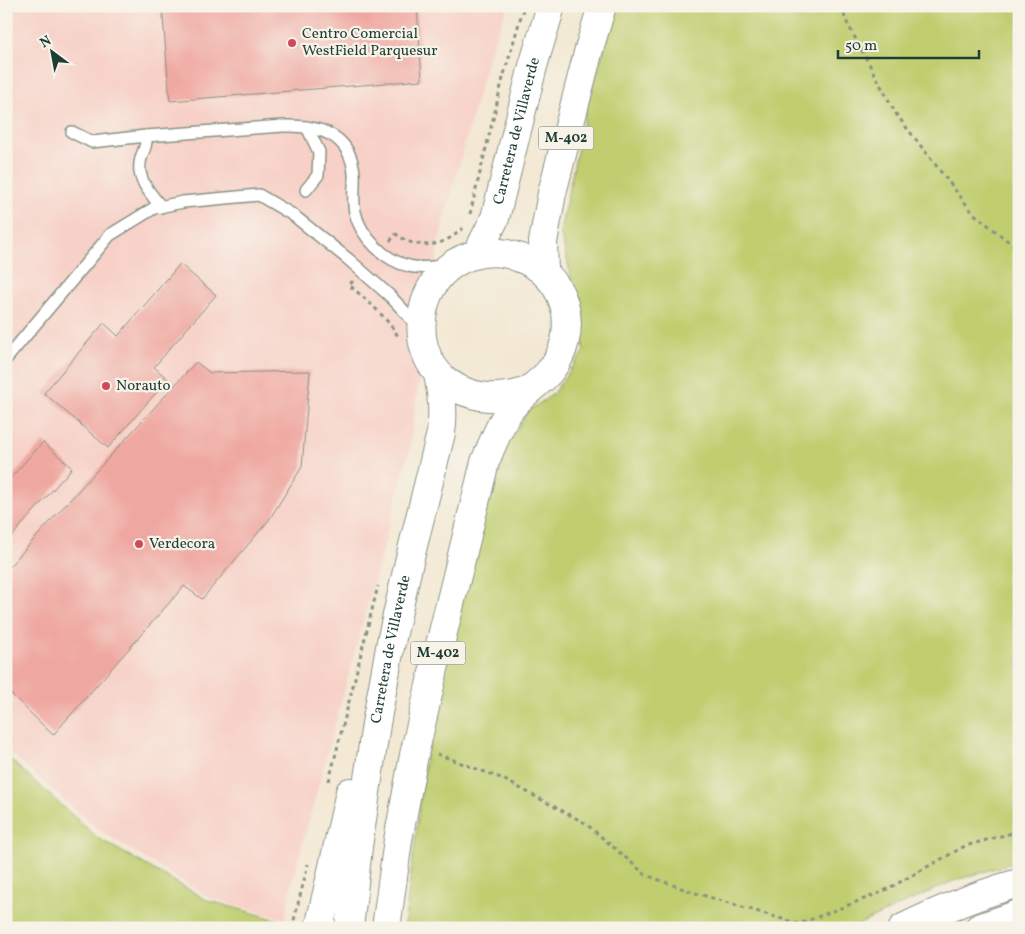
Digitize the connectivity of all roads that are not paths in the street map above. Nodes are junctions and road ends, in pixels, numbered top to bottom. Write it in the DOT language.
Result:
graph roads {
  1 [pos="551,6"];
  2 [pos="602,6"];
  3 [pos="307,127"];
  4 [pos="72,132"];
  5 [pos="146,136"];
  6 [pos="306,190"];
  7 [pos="161,207"];
  8 [pos="477,254"];
  9 [pos="450,265"];
  10 [pos="544,272"];
  11 [pos="411,338"];
  12 [pos="6,358"];
  13 [pos="438,374"];
  14 [pos="527,391"];
  15 [pos="384,681"];
  16 [pos="1019,883"];
  17 [pos="1019,914"];
  18 [pos="319,928"];
  19 [pos="350,928"];
  20 [pos="386,928"];
  21 [pos="903,928"];
  22 [pos="979,928"];
  1 -- 8 [label="highway, Carretera de Villaverde / M-402"];
  2 -- 10 [label="highway, M-402"];
  3 -- 5 [label="lane"];
  3 -- 6 [label="lane"];
  3 -- 9 [label="lane"];
  4 -- 5 [label="lane"];
  5 -- 7 [label="lane"];
  7 -- 11 [label="lane"];
  7 -- 12 [label="lane"];
  8 -- 9 [label="highway"];
  8 -- 10 [label="highway"];
  9 -- 11 [label="highway"];
  10 -- 14 [label="highway"];
  11 -- 13 [label="highway"];
  13 -- 14 [label="highway"];
  13 -- 15 [label="highway, Carretera de Villaverde / M-402"];
  14 -- 20 [label="highway, M-402"];
  15 -- 18 [label="highway"];
  15 -- 19 [label="highway, Carretera de Villaverde / M-402"];
  16 -- 21 [label="highway"];
  17 -- 22 [label="highway"];
}
